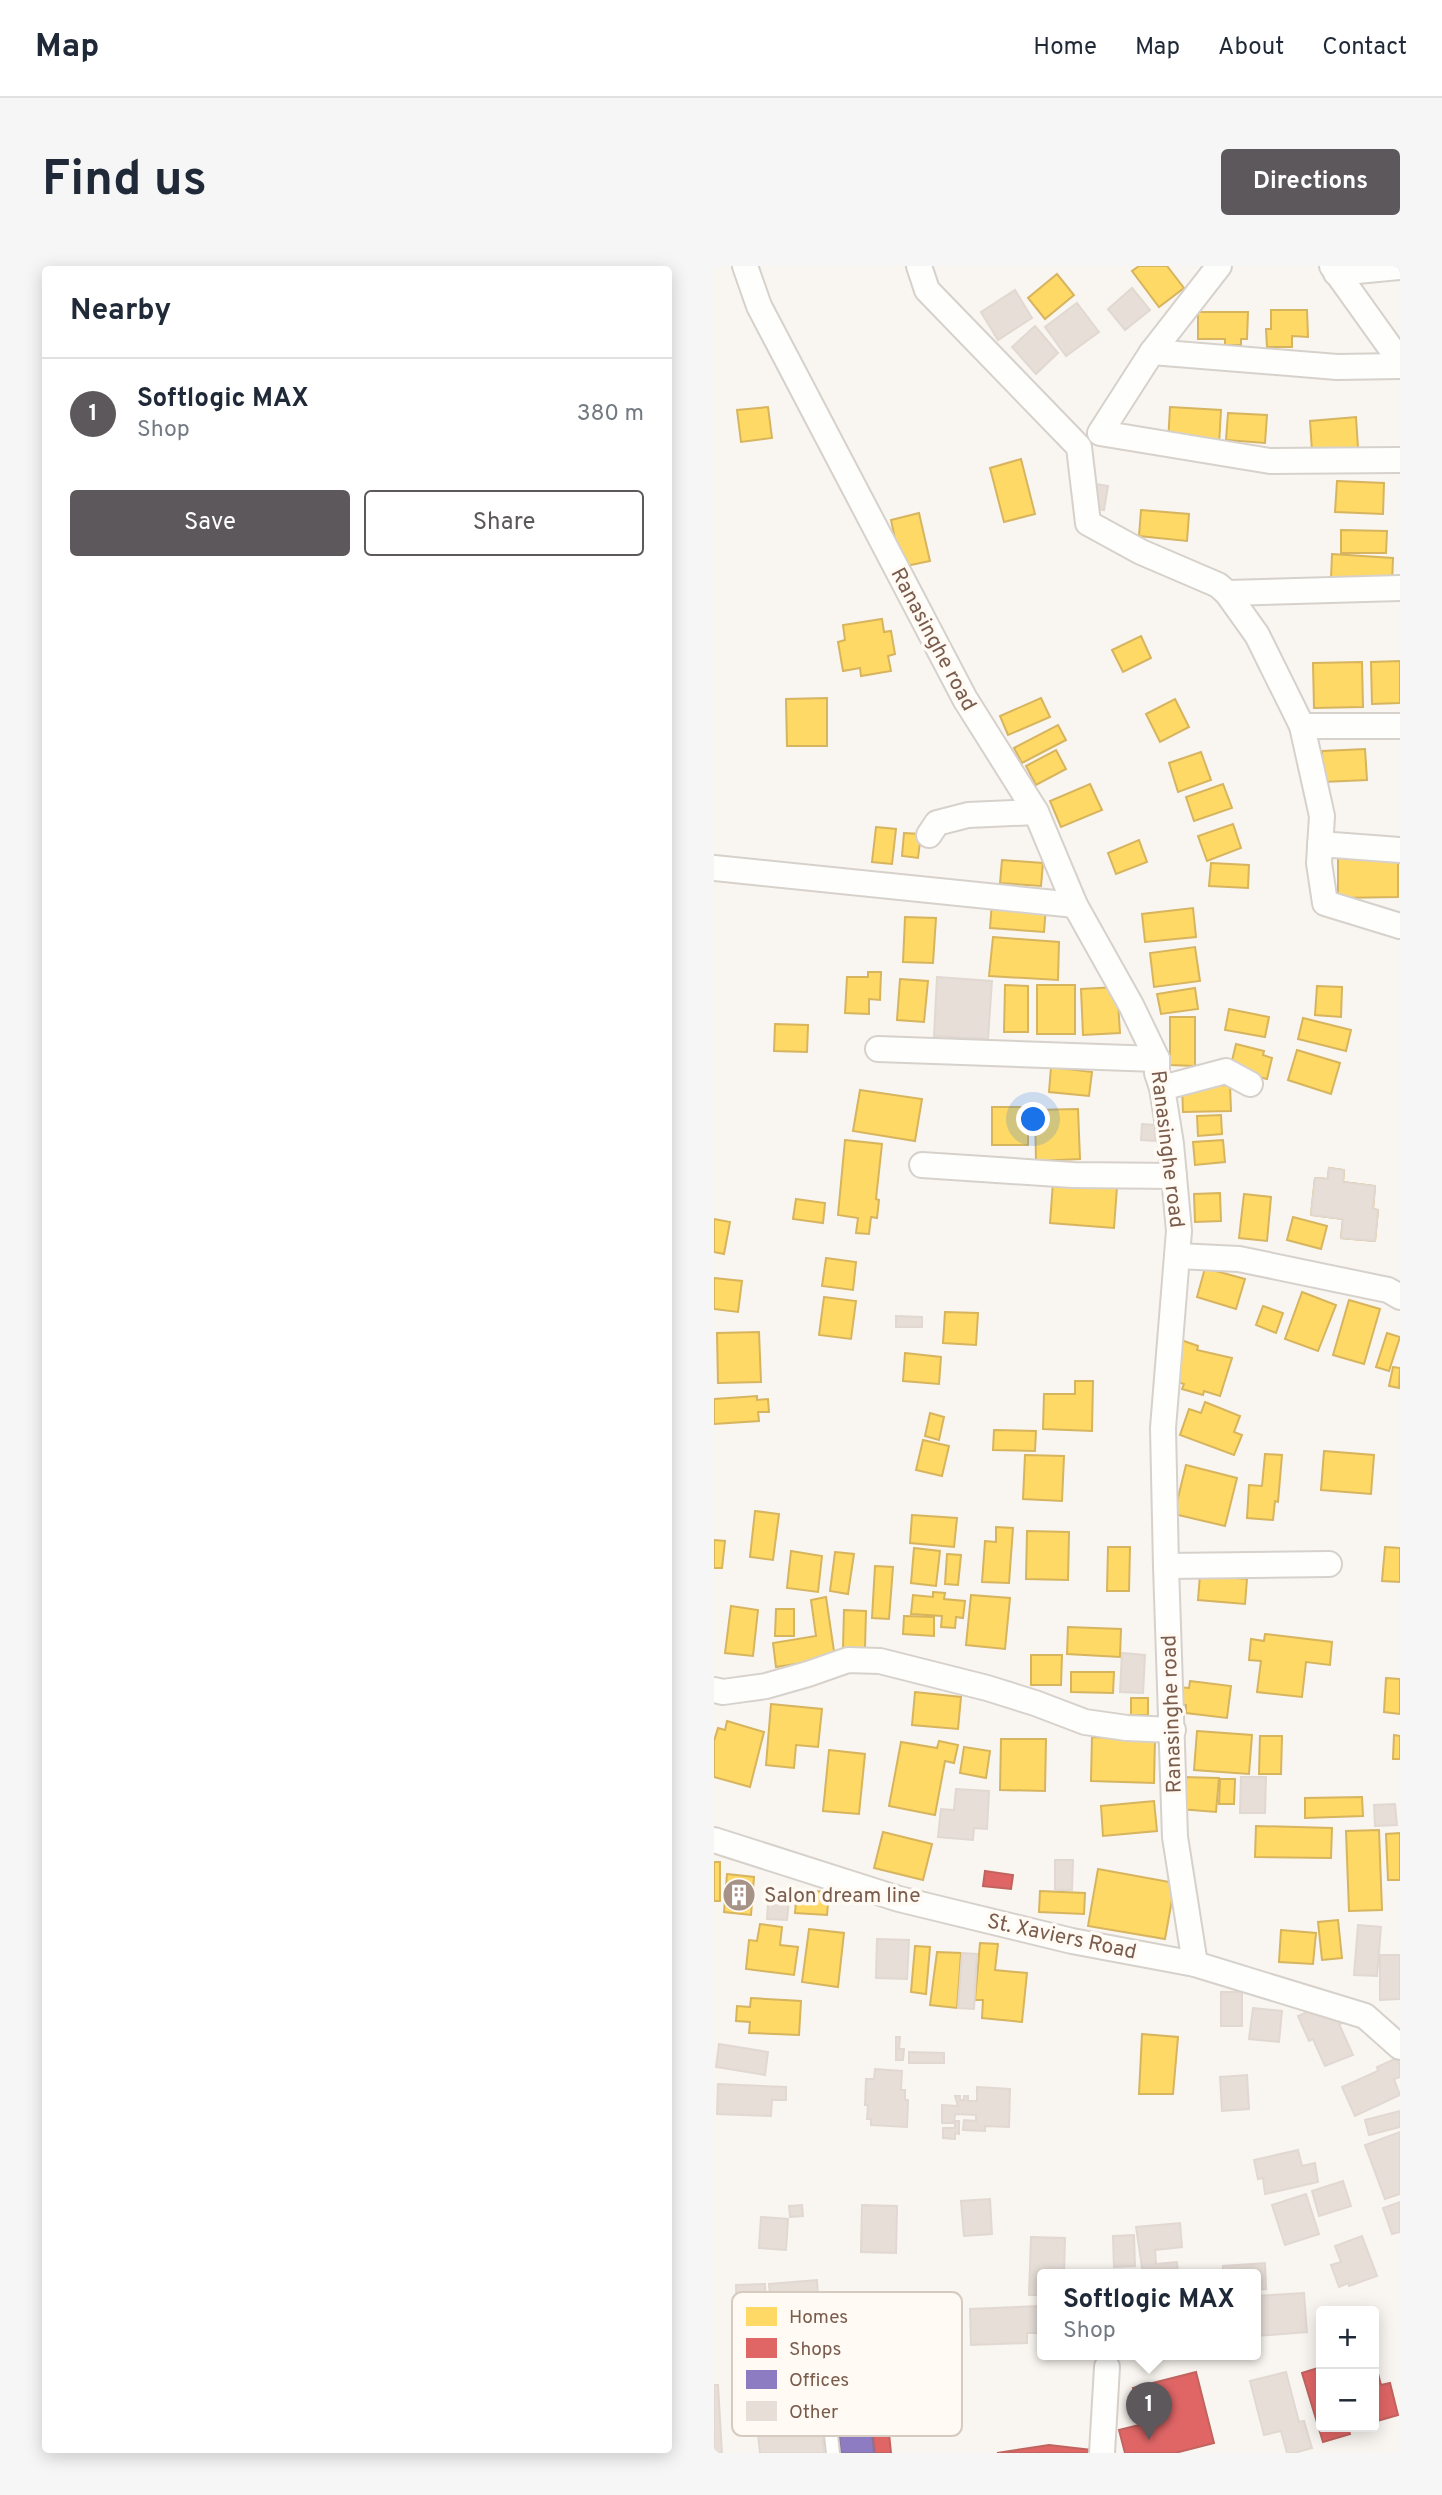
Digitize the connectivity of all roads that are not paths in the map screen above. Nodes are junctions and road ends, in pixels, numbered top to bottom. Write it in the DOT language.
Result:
graph roads {
  1 [pos="745,266"];
  2 [pos="919,266"];
  3 [pos="1219,266"];
  4 [pos="1400,267"];
  5 [pos="1334,270"];
  6 [pos="1152,352"];
  7 [pos="1400,364"];
  8 [pos="1400,460"];
  9 [pos="1400,588"];
  10 [pos="1227,593"];
  11 [pos="1303,726"];
  12 [pos="1400,726"];
  13 [pos="1036,812"];
  14 [pos="929,835"];
  15 [pos="1320,844"];
  16 [pos="1400,850"];
  17 [pos="714,868"];
  18 [pos="1075,905"];
  19 [pos="1400,926"];
  20 [pos="878,1049"];
  21 [pos="1157,1059"];
  22 [pos="1250,1084"];
  23 [pos="1162,1088"];
  24 [pos="922,1165"];
  25 [pos="1174,1176"];
  26 [pos="1177,1256"];
  27 [pos="1400,1297"];
  28 [pos="1329,1564"];
  29 [pos="1166,1566"];
  30 [pos="714,1690"];
  31 [pos="1173,1730"];
  32 [pos="714,1840"];
  33 [pos="1195,1964"];
  34 [pos="1400,2047"];
  35 [pos="1107,2367"];
  36 [pos="1102,2453"];
  1 -- 13 [label="street, Ranasinghe road"];
  2 -- 10 [label="street"];
  3 -- 6 [label="street"];
  4 -- 5 [label="street"];
  5 -- 7 [label="street"];
  6 -- 7 [label="street"];
  6 -- 8 [label="street"];
  9 -- 10 [label="street"];
  10 -- 11 [label="street"];
  11 -- 12 [label="street"];
  11 -- 15 [label="street"];
  13 -- 14 [label="street"];
  13 -- 18 [label="street, Ranasinghe road"];
  15 -- 16 [label="street"];
  15 -- 19 [label="street"];
  17 -- 18 [label="street"];
  18 -- 21 [label="street, Ranasinghe road"];
  20 -- 21 [label="street"];
  21 -- 23 [label="street, Ranasinghe road"];
  22 -- 23 [label="street"];
  23 -- 25 [label="street, Ranasinghe road"];
  24 -- 25 [label="street"];
  25 -- 26 [label="street, Ranasinghe road"];
  26 -- 27 [label="street"];
  26 -- 29 [label="street, Ranasinghe road"];
  28 -- 29 [label="street"];
  29 -- 31 [label="street, Ranasinghe road"];
  30 -- 31 [label="street"];
  31 -- 33 [label="street, Ranasinghe road"];
  32 -- 33 [label="street, St. Xaviers Road"];
  33 -- 34 [label="street, St. Xaviers Road"];
  35 -- 36 [label="street"];
}
